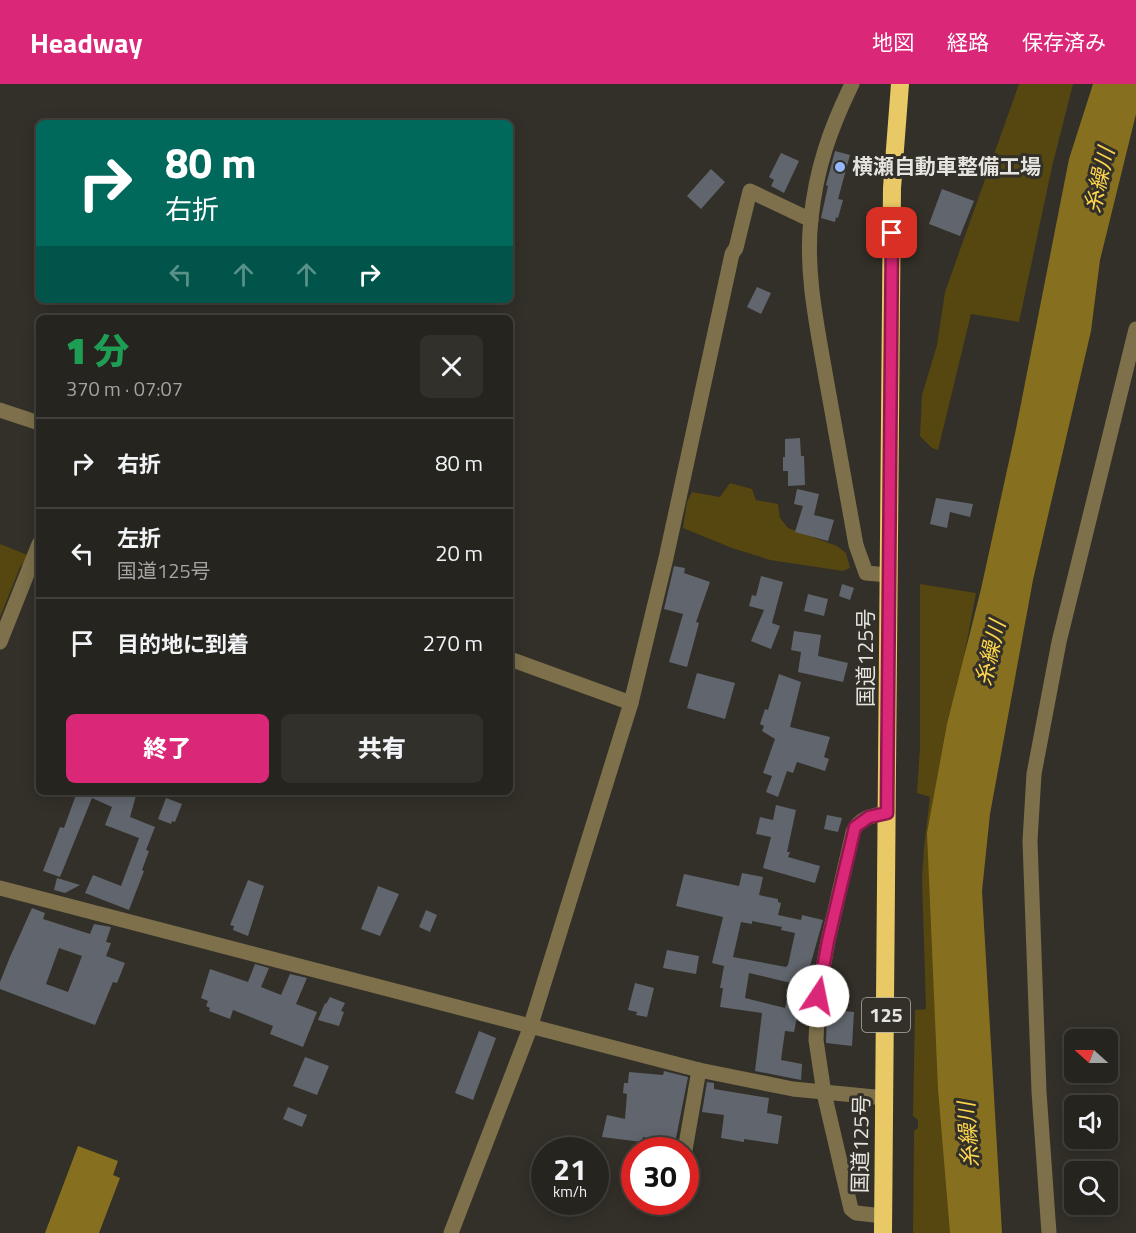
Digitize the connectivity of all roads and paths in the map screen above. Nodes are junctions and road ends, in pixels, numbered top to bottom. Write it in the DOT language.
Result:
graph roads {
  1 [pos="852,84"];
  2 [pos="900,84"];
  3 [pos="811,220"];
  4 [pos="1136,329"];
  5 [pos="0,410"];
  6 [pos="36,422"];
  7 [pos="36,551"];
  8 [pos="888,574"];
  9 [pos="1,636"];
  10 [pos="513,661"];
  11 [pos="631,703"];
  12 [pos="887,813"];
  13 [pos="0,888"];
  14 [pos="528,1027"];
  15 [pos="699,1070"];
  16 [pos="824,1094"];
  17 [pos="885,1098"];
  18 [pos="687,1137"];
  19 [pos="883,1225"];
  20 [pos="451,1233"];
  21 [pos="1049,1233"];
  1 -- 3 [label="street"];
  2 -- 8 [label="highway, 国道125号 / 125"];
  3 -- 8 [label="street"];
  3 -- 11 [label="street"];
  4 -- 21 [label="street"];
  5 -- 6 [label="street"];
  7 -- 9 [label="street"];
  8 -- 12 [label="highway, 国道125号 / 125"];
  10 -- 11 [label="street"];
  11 -- 14 [label="street"];
  12 -- 16 [label="street"];
  12 -- 17 [label="highway, 国道125号 / 125"];
  13 -- 14 [label="street"];
  14 -- 15 [label="street"];
  14 -- 20 [label="street"];
  15 -- 16 [label="street"];
  15 -- 18 [label="street"];
  16 -- 17 [label="street"];
  16 -- 19 [label="street"];
  17 -- 19 [label="highway, 国道125号 / 125"];
}
